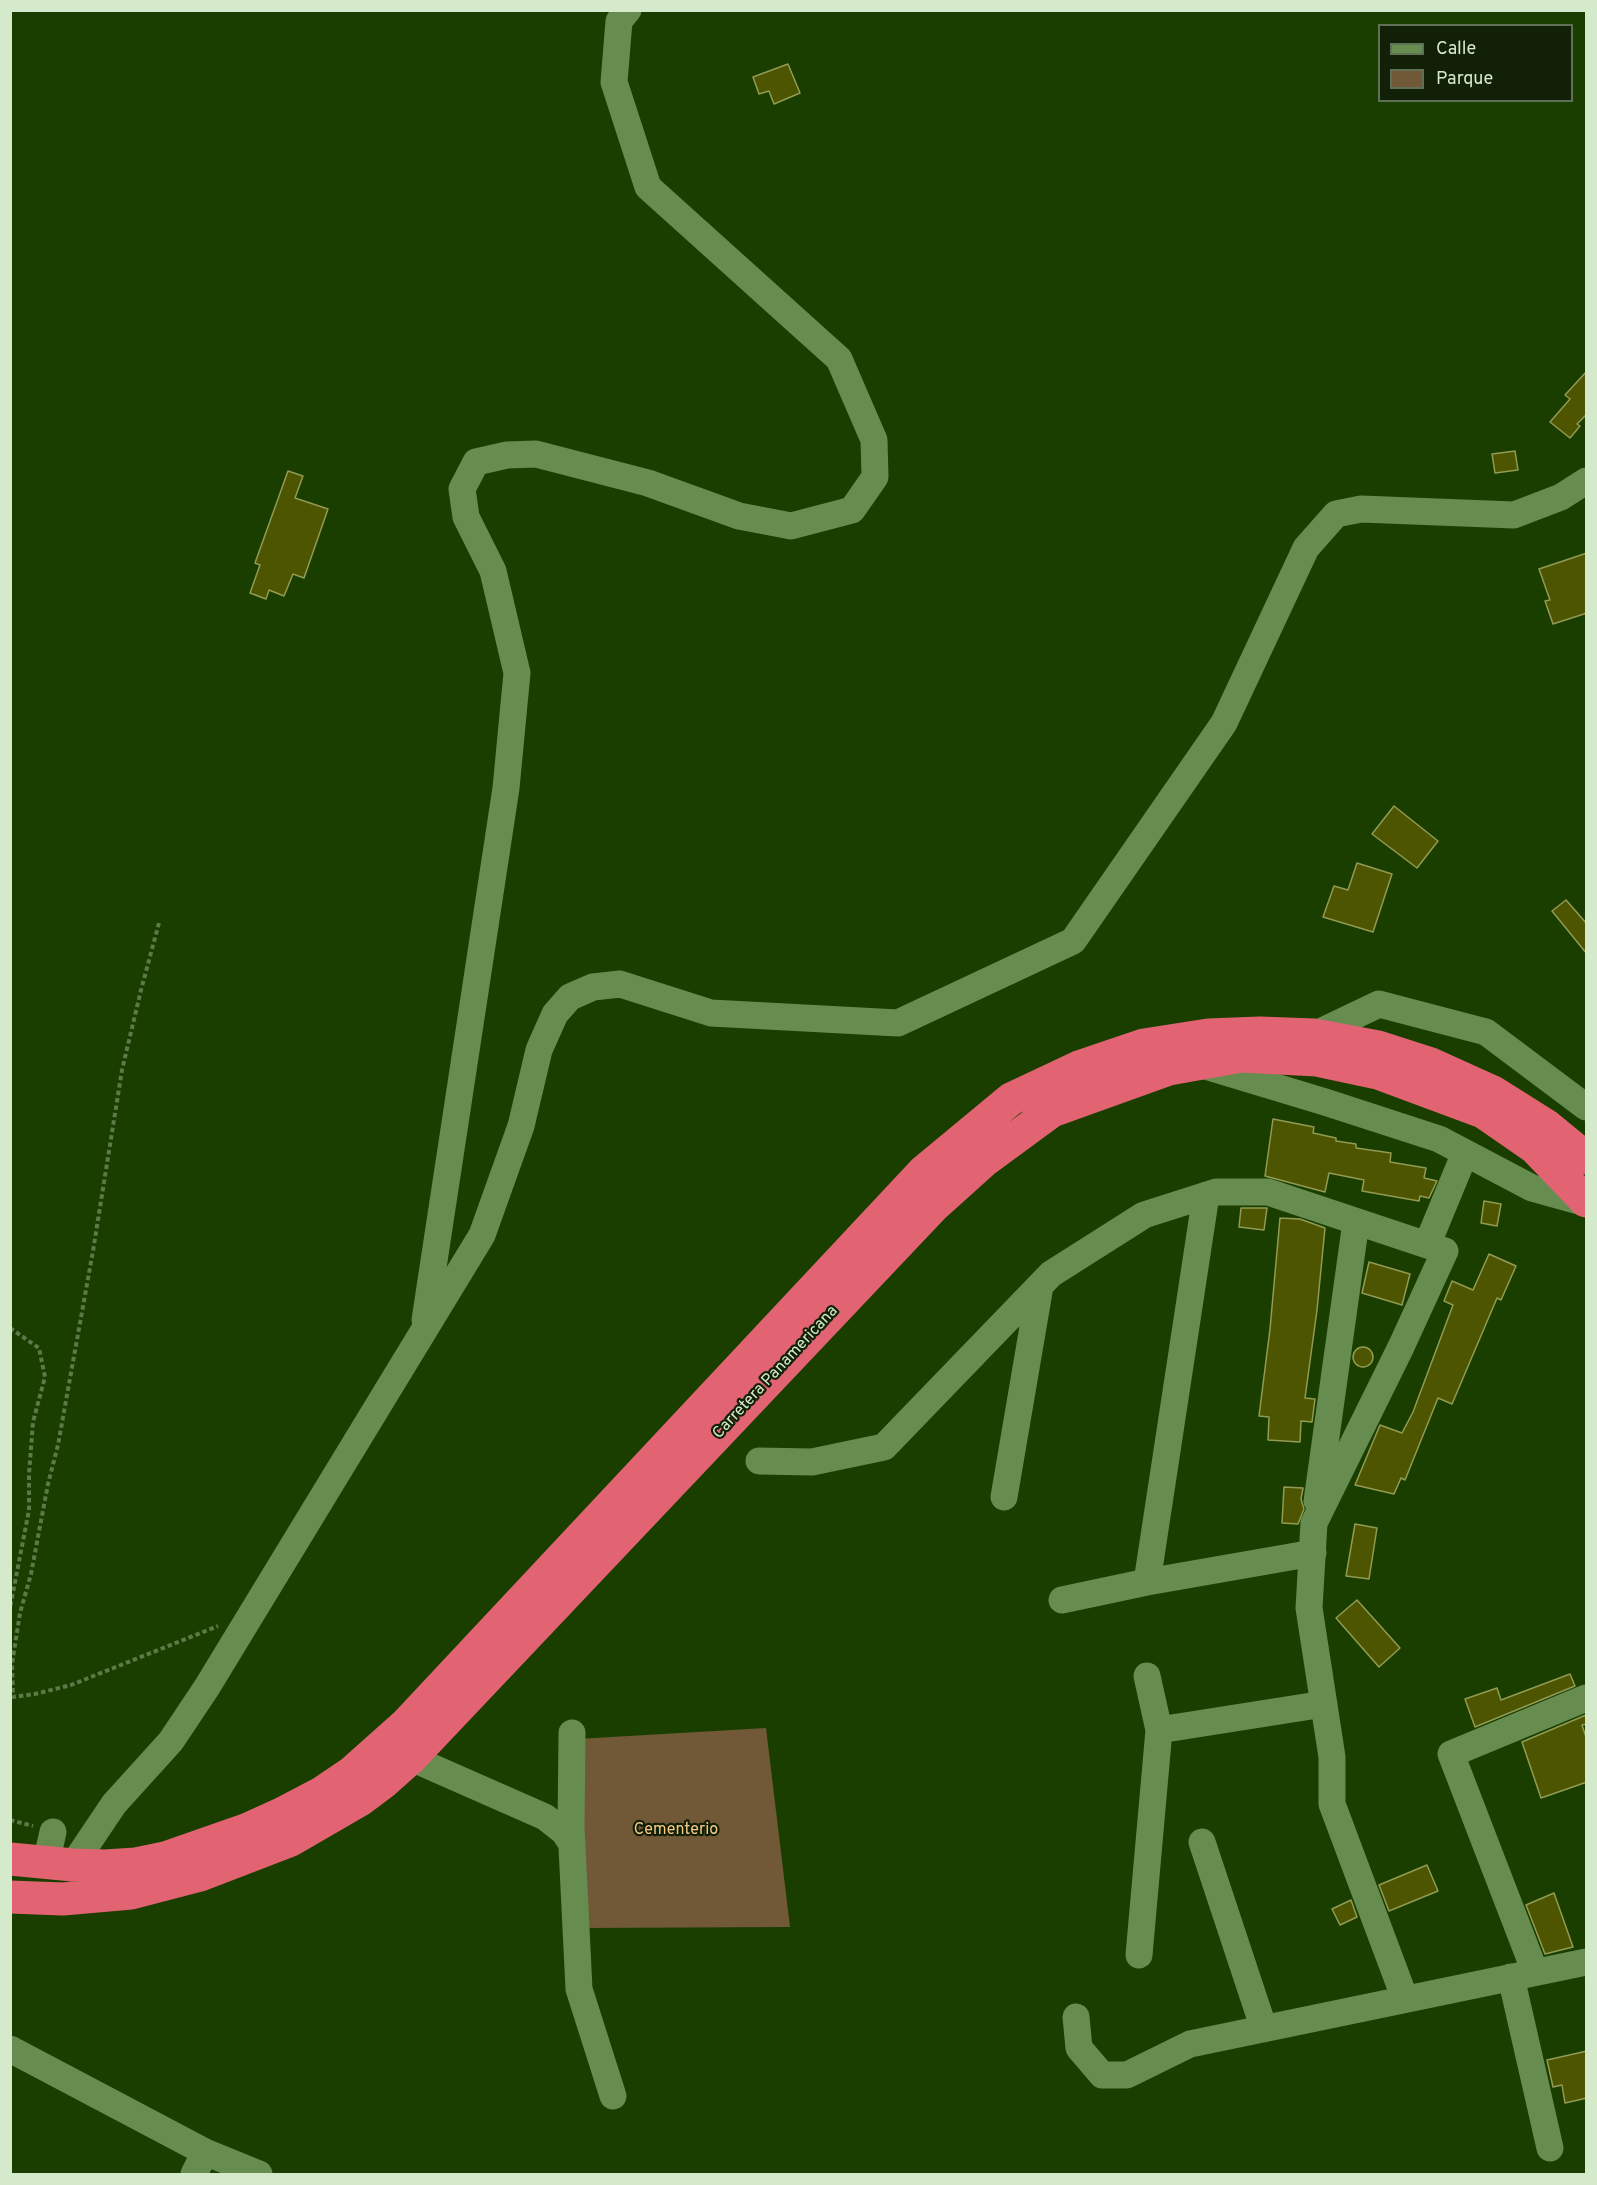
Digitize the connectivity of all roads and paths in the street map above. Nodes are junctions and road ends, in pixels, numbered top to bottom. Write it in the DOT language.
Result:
graph roads {
  1 [pos="628,10"];
  2 [pos="1587,481"];
  3 [pos="159,923"];
  4 [pos="1314,1035"];
  5 [pos="1198,1064"];
  6 [pos="1587,1107"];
  7 [pos="1465,1152"];
  8 [pos="1587,1158"];
  9 [pos="1206,1195"];
  10 [pos="1587,1202"];
  11 [pos="1356,1222"];
  12 [pos="1427,1245"];
  13 [pos="1040,1286"];
  14 [pos="10,1328"];
  15 [pos="423,1334"];
  16 [pos="759,1461"];
  17 [pos="1004,1497"];
  18 [pos="1314,1523"];
  19 [pos="1313,1553"];
  20 [pos="1147,1582"];
  21 [pos="1062,1600"];
  22 [pos="10,1608"];
  23 [pos="253,1613"];
  24 [pos="1147,1676"];
  25 [pos="1587,1698"];
  26 [pos="1324,1704"];
  27 [pos="1159,1730"];
  28 [pos="572,1733"];
  29 [pos="411,1758"];
  30 [pos="1202,1842"];
  31 [pos="572,1844"];
  32 [pos="58,1853"];
  33 [pos="10,1859"];
  34 [pos="105,1866"];
  35 [pos="10,1897"];
  36 [pos="1139,1955"];
  37 [pos="1587,1962"];
  38 [pos="1523,1975"];
  39 [pos="1405,1999"];
  40 [pos="1076,2018"];
  41 [pos="1264,2029"];
  42 [pos="10,2049"];
  43 [pos="613,2096"];
  44 [pos="1550,2148"];
  45 [pos="200,2163"];
  46 [pos="259,2175"];
  1 -- 15 [label="street"];
  2 -- 15 [label="street"];
  3 -- 23 [label="path"];
  4 -- 6 [label="street"];
  4 -- 8 [label="highway, Carretera Panamericana"];
  4 -- 34 [label="highway, Carretera Panamericana"];
  5 -- 7 [label="street"];
  5 -- 10 [label="highway, Carretera Panamericana"];
  5 -- 29 [label="highway, Carretera Panamericana"];
  7 -- 10 [label="street"];
  7 -- 12 [label="street"];
  9 -- 11 [label="street"];
  9 -- 13 [label="street"];
  9 -- 20 [label="street"];
  11 -- 12 [label="street"];
  11 -- 18 [label="street"];
  12 -- 18 [label="street"];
  13 -- 16 [label="street"];
  13 -- 17 [label="street"];
  14 -- 22 [label="path"];
  15 -- 23 [label="street"];
  18 -- 19 [label="street"];
  19 -- 20 [label="street"];
  19 -- 26 [label="street"];
  20 -- 21 [label="street"];
  23 -- 32 [label="street"];
  24 -- 27 [label="street"];
  25 -- 38 [label="street"];
  26 -- 27 [label="street"];
  26 -- 39 [label="street"];
  27 -- 36 [label="street"];
  28 -- 31 [label="street"];
  29 -- 31 [label="street"];
  29 -- 35 [label="highway, Carretera Panamericana"];
  30 -- 41 [label="street"];
  31 -- 43 [label="street"];
  32 -- 33 [label="highway, Carretera Panamericana"];
  32 -- 34 [label="highway, Carretera Panamericana"];
  34 -- 35 [label="street"];
  37 -- 38 [label="street"];
  38 -- 39 [label="street"];
  38 -- 44 [label="street"];
  39 -- 41 [label="street"];
  40 -- 41 [label="street"];
  42 -- 45 [label="street"];
  45 -- 46 [label="street"];
}
